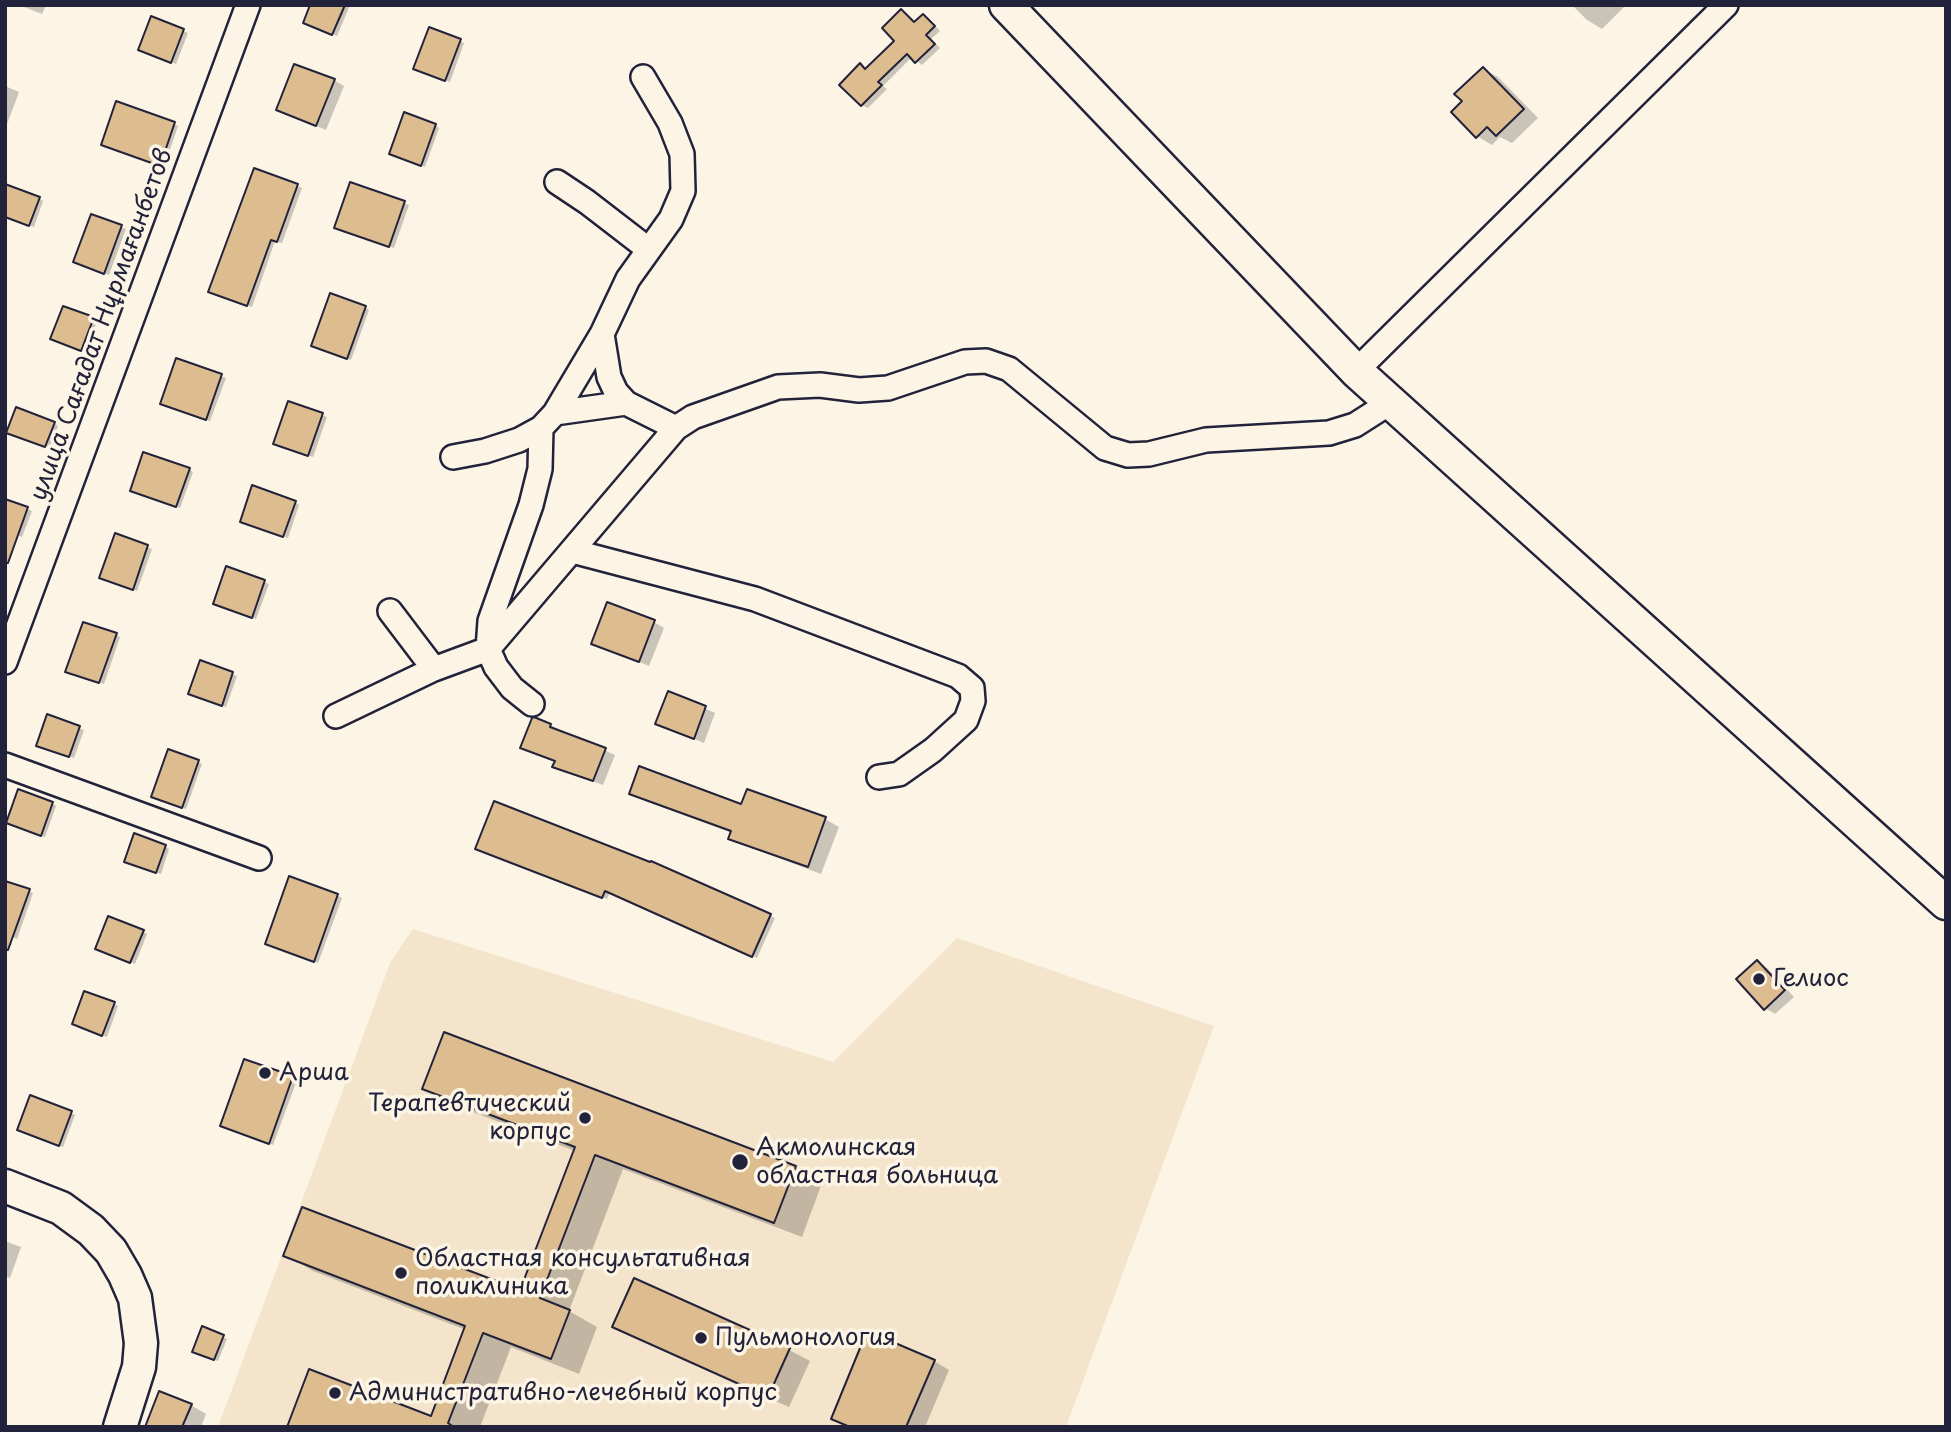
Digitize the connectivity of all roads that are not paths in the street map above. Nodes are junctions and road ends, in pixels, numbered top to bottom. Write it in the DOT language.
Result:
graph roads {
  1 [pos="248,5"];
  2 [pos="1006,5"];
  3 [pos="1726,5"];
  4 [pos="643,77"];
  5 [pos="557,182"];
  6 [pos="648,249"];
  7 [pos="602,334"];
  8 [pos="1356,371"];
  9 [pos="1391,402"];
  10 [pos="626,403"];
  11 [pos="548,421"];
  12 [pos="677,428"];
  13 [pos="453,457"];
  14 [pos="572,551"];
  15 [pos="390,611"];
  16 [pos="488,649"];
  17 [pos="5,662"];
  18 [pos="435,669"];
  19 [pos="531,704"];
  20 [pos="336,716"];
  21 [pos="5,765"];
  22 [pos="879,778"];
  23 [pos="258,858"];
  24 [pos="1946,904"];
  25 [pos="5,1186"];
  26 [pos="120,1427"];
  1 -- 17 [label="street, улица Сағадат Нұрмағанбетов"];
  2 -- 8 [label="street"];
  3 -- 8 [label="street"];
  4 -- 6 [label="street"];
  5 -- 6 [label="street"];
  6 -- 7 [label="street"];
  7 -- 10 [label="street"];
  7 -- 11 [label="street"];
  8 -- 9 [label="street"];
  9 -- 12 [label="street"];
  9 -- 24 [label="street"];
  10 -- 11 [label="street"];
  10 -- 12 [label="street"];
  11 -- 13 [label="street"];
  11 -- 16 [label="street"];
  12 -- 14 [label="street"];
  14 -- 16 [label="street"];
  14 -- 22 [label="street"];
  15 -- 18 [label="street"];
  16 -- 18 [label="street"];
  16 -- 19 [label="street"];
  18 -- 20 [label="street"];
  21 -- 23 [label="street"];
  25 -- 26 [label="street"];
}
